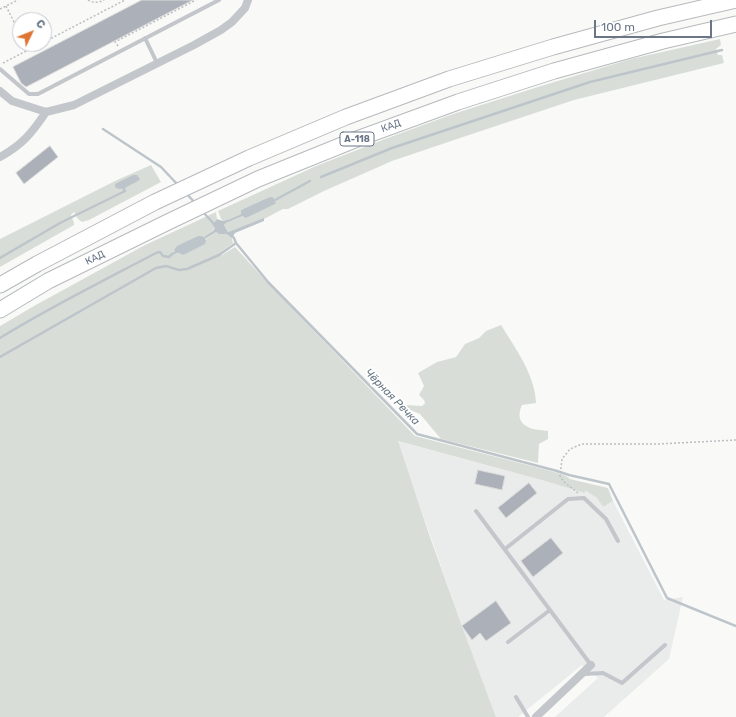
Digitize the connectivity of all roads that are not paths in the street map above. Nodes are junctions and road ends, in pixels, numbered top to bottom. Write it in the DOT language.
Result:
graph roads {
  1 [pos="219,0"];
  2 [pos="248,0"];
  3 [pos="736,0"];
  4 [pos="736,24"];
  5 [pos="145,38"];
  6 [pos="157,64"];
  7 [pos="0,69"];
  8 [pos="0,91"];
  9 [pos="46,112"];
  10 [pos="0,157"];
  11 [pos="0,285"];
  12 [pos="0,310"];
  13 [pos="476,512"];
  14 [pos="618,542"];
  15 [pos="505,549"];
  16 [pos="550,610"];
  17 [pos="508,642"];
  18 [pos="665,645"];
  19 [pos="591,664"];
  20 [pos="581,674"];
  21 [pos="516,697"];
  22 [pos="528,717"];
  23 [pos="536,717"];
  1 -- 5 [label="lane"];
  2 -- 6 [label="street"];
  3 -- 11 [label="highway, А-118"];
  4 -- 12 [label="highway, КАД / А-118"];
  5 -- 6 [label="lane"];
  5 -- 7 [label="lane"];
  6 -- 9 [label="street"];
  8 -- 9 [label="street"];
  9 -- 10 [label="street"];
  13 -- 15 [label="lane"];
  14 -- 15 [label="lane"];
  15 -- 16 [label="lane"];
  16 -- 17 [label="lane"];
  16 -- 19 [label="lane"];
  18 -- 20 [label="lane"];
  19 -- 20 [label="street"];
  20 -- 23 [label="street"];
  21 -- 22 [label="lane"];
}
